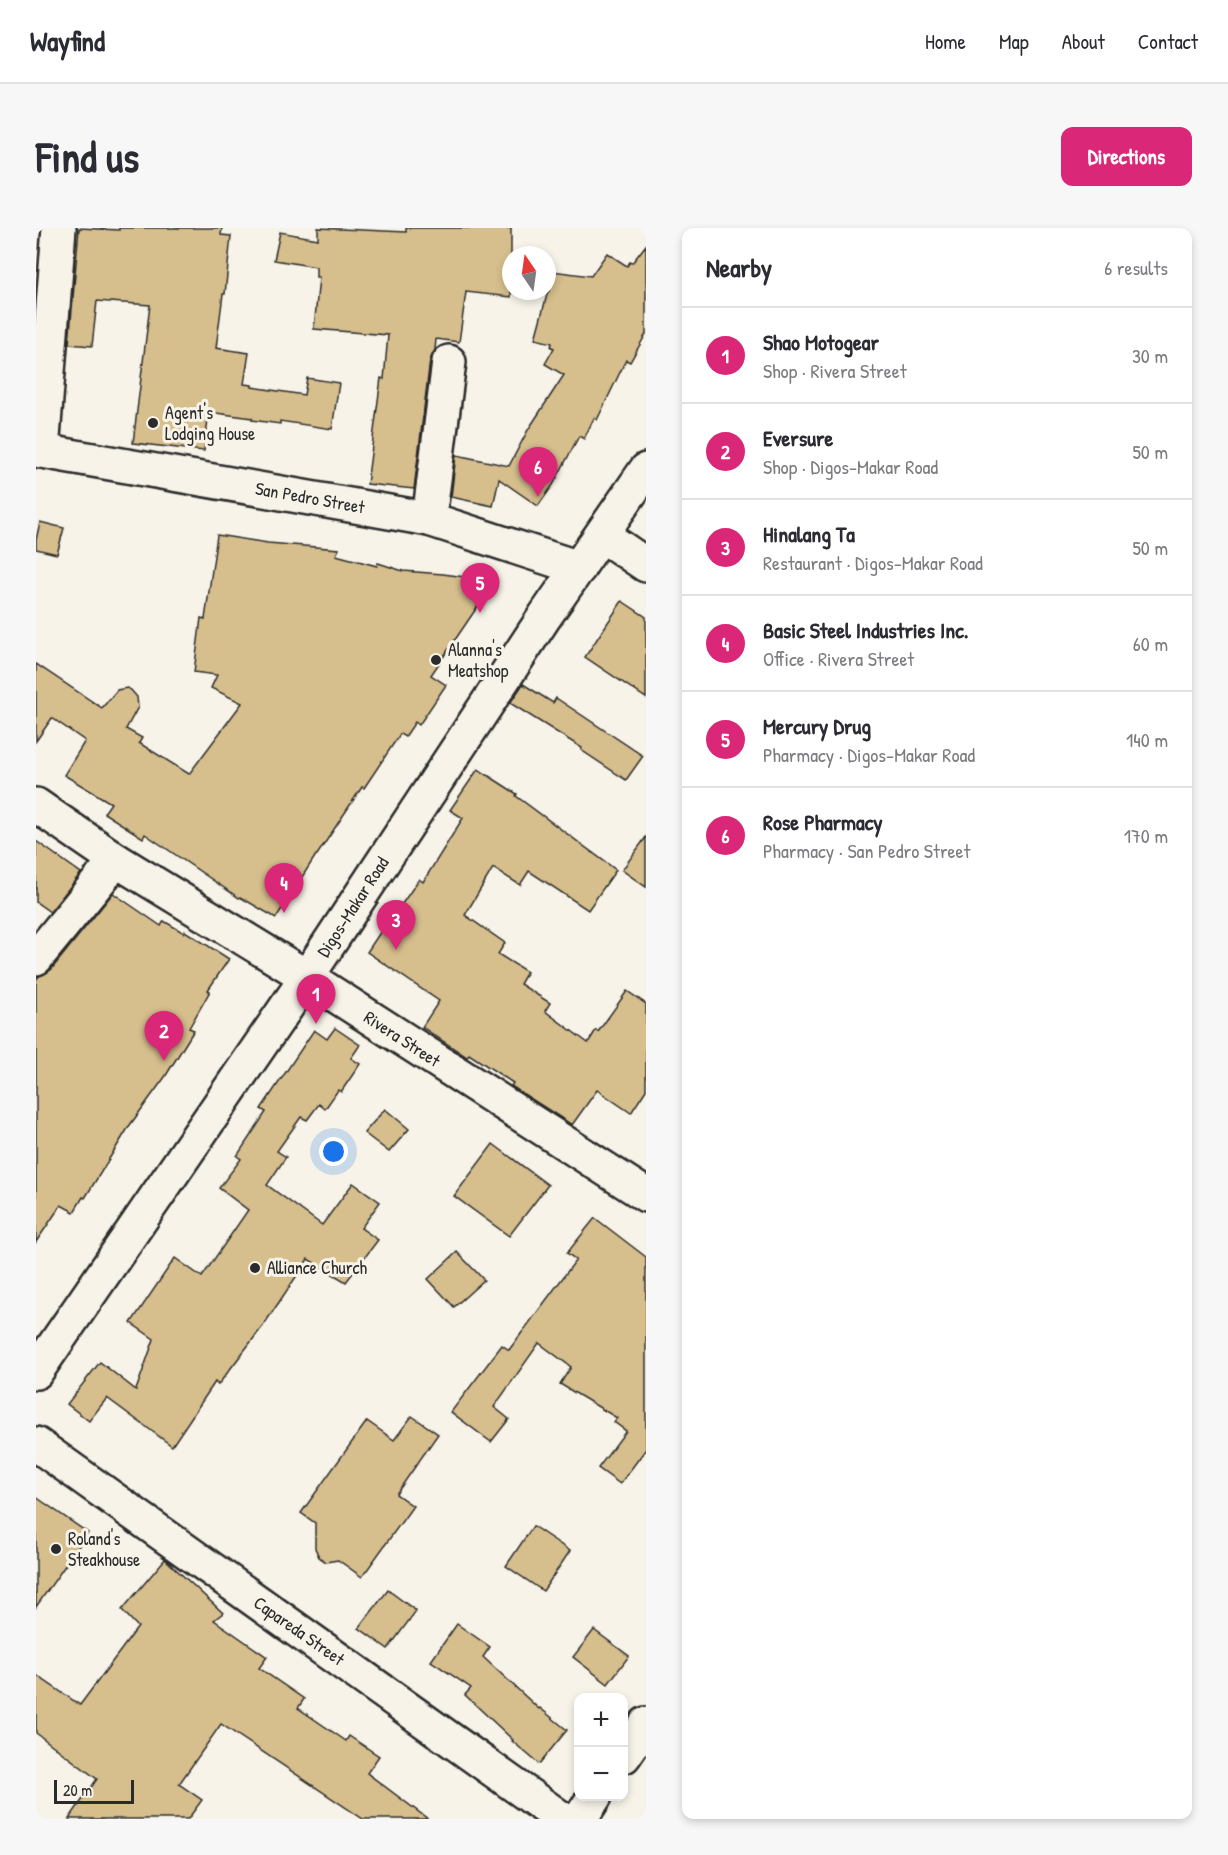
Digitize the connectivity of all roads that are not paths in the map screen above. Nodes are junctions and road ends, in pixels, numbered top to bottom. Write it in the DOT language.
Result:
graph roads {
  1 [pos="59,228"];
  2 [pos="449,362"];
  3 [pos="39,451"];
  4 [pos="646,470"];
  5 [pos="429,519"];
  6 [pos="602,536"];
  7 [pos="646,566"];
  8 [pos="579,568"];
  9 [pos="36,805"];
  10 [pos="116,860"];
  11 [pos="36,958"];
  12 [pos="307,978"];
  13 [pos="646,1195"];
  14 [pos="36,1372"];
  15 [pos="36,1444"];
  16 [pos="646,1724"];
  17 [pos="628,1750"];
  18 [pos="593,1801"];
  19 [pos="562,1819"];
  20 [pos="580,1819"];
  1 -- 3 [label="street"];
  2 -- 5 [label="street"];
  3 -- 5 [label="street, San Pedro Street"];
  4 -- 6 [label="street, Digos-Makar Road"];
  5 -- 8 [label="street, San Pedro Street"];
  6 -- 7 [label="street"];
  6 -- 8 [label="street, Digos-Makar Road"];
  8 -- 12 [label="street, Digos-Makar Road"];
  9 -- 10 [label="street, Rivera Street"];
  10 -- 11 [label="street"];
  10 -- 12 [label="street, Rivera Street"];
  12 -- 13 [label="street, Rivera Street"];
  12 -- 14 [label="street, Digos-Makar Road"];
  15 -- 19 [label="street, Capareda Street"];
  16 -- 17 [label="street"];
  18 -- 20 [label="street"];
}
